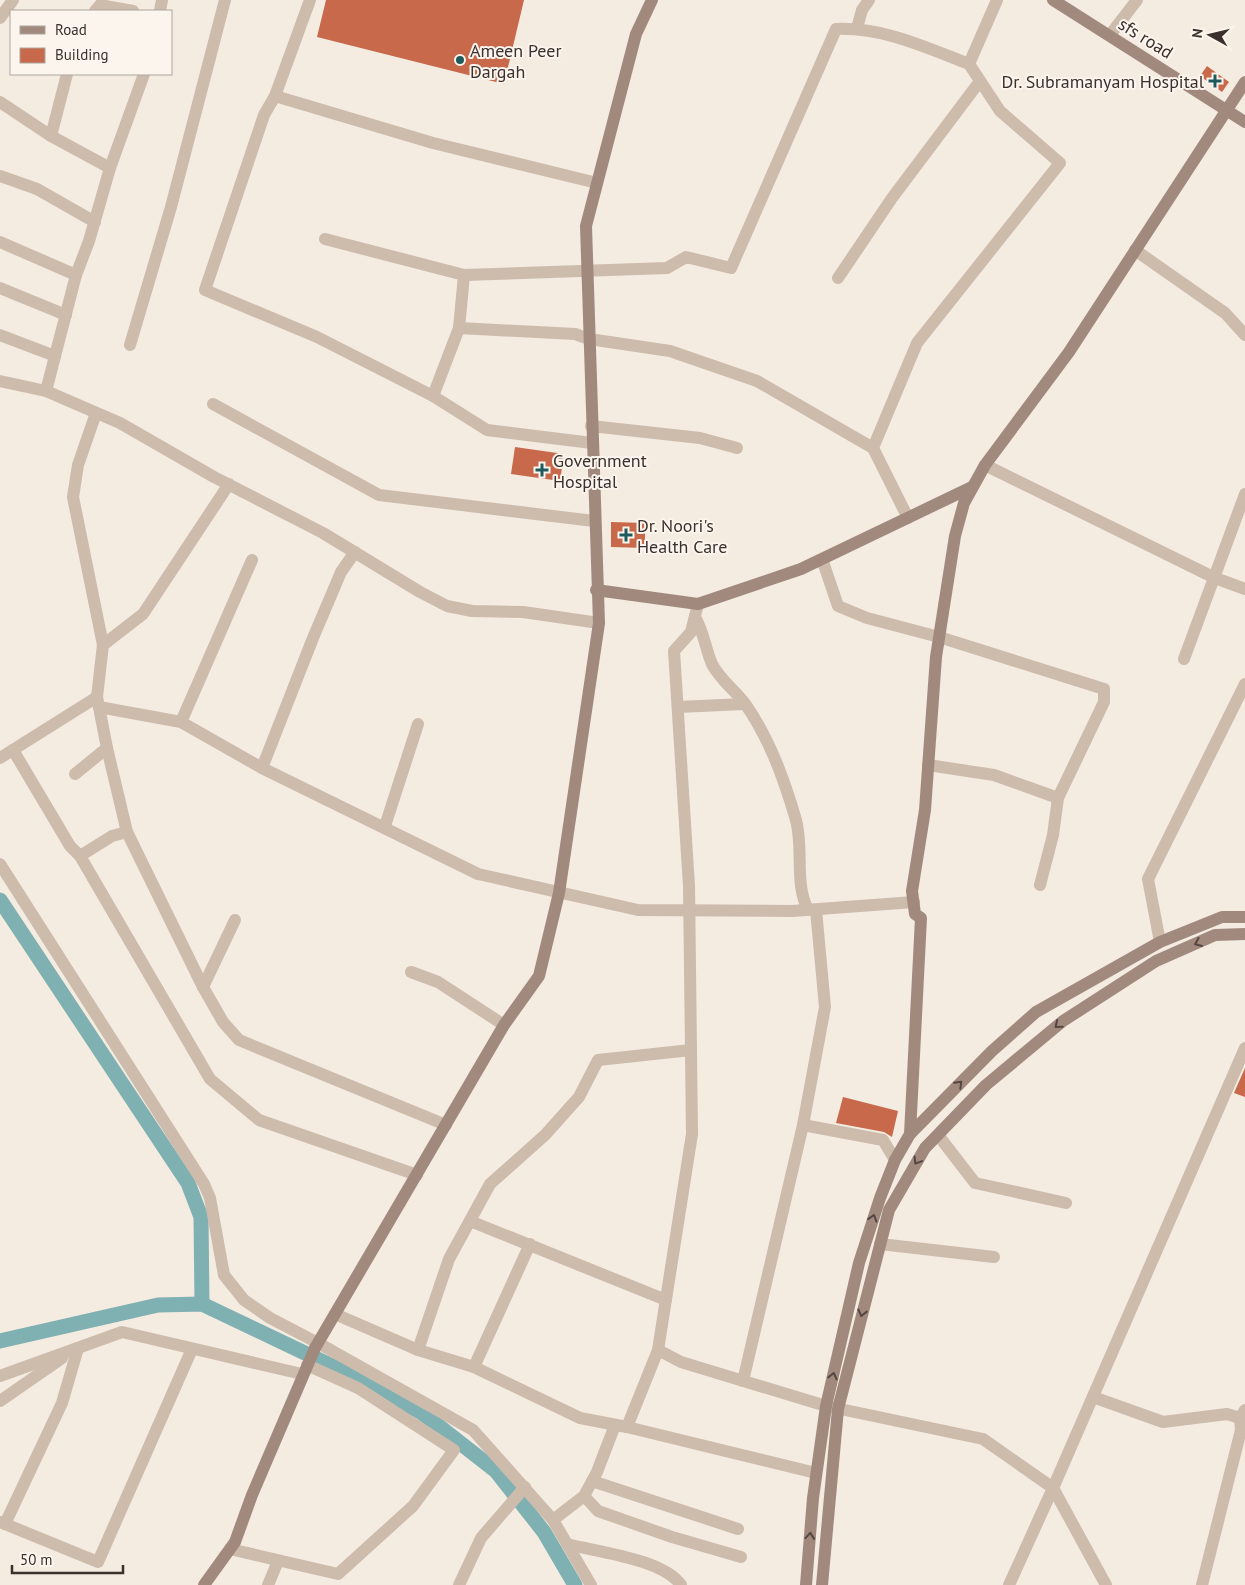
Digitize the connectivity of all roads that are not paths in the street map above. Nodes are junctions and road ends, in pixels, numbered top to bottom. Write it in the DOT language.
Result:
graph roads {
  1 [pos="13,0"];
  2 [pos="225,0"];
  3 [pos="310,0"];
  4 [pos="652,0"];
  5 [pos="869,0"];
  6 [pos="997,0"];
  7 [pos="1053,0"];
  8 [pos="1136,0"];
  9 [pos="96,10"];
  10 [pos="127,10"];
  11 [pos="0,18"];
  12 [pos="857,28"];
  13 [pos="1110,35"];
  14 [pos="969,64"];
  15 [pos="67,75"];
  16 [pos="144,75"];
  17 [pos="980,81"];
  18 [pos="1245,82"];
  19 [pos="275,96"];
  20 [pos="0,102"];
  21 [pos="1227,110"];
  22 [pos="1245,122"];
  23 [pos="51,136"];
  24 [pos="110,168"];
  25 [pos="0,176"];
  26 [pos="597,183"];
  27 [pos="95,222"];
  28 [pos="324,239"];
  29 [pos="0,242"];
  30 [pos="1134,250"];
  31 [pos="587,272"];
  32 [pos="76,275"];
  33 [pos="464,275"];
  34 [pos="838,278"];
  35 [pos="0,288"];
  36 [pos="66,314"];
  37 [pos="459,328"];
  38 [pos="0,335"];
  39 [pos="1245,335"];
  40 [pos="589,339"];
  41 [pos="130,345"];
  42 [pos="55,356"];
  43 [pos="0,381"];
  44 [pos="46,391"];
  45 [pos="433,396"];
  46 [pos="212,404"];
  47 [pos="96,413"];
  48 [pos="591,426"];
  49 [pos="592,443"];
  50 [pos="737,448"];
  51 [pos="873,448"];
  52 [pos="985,465"];
  53 [pos="229,484"];
  54 [pos="972,487"];
  55 [pos="1245,494"];
  56 [pos="908,518"];
  57 [pos="594,522"];
  58 [pos="355,552"];
  59 [pos="822,559"];
  60 [pos="252,560"];
  61 [pos="1215,578"];
  62 [pos="596,590"];
  63 [pos="1245,590"];
  64 [pos="698,604"];
  65 [pos="695,618"];
  66 [pos="599,623"];
  67 [pos="939,637"];
  68 [pos="103,645"];
  69 [pos="1184,660"];
  70 [pos="1245,684"];
  71 [pos="98,702"];
  72 [pos="744,704"];
  73 [pos="678,707"];
  74 [pos="181,722"];
  75 [pos="418,724"];
  76 [pos="106,748"];
  77 [pos="13,750"];
  78 [pos="0,758"];
  79 [pos="928,764"];
  80 [pos="262,768"];
  81 [pos="76,774"];
  82 [pos="1058,798"];
  83 [pos="385,826"];
  84 [pos="127,832"];
  85 [pos="80,856"];
  86 [pos="0,864"];
  87 [pos="1040,885"];
  88 [pos="559,893"];
  89 [pos="914,902"];
  90 [pos="808,910"];
  91 [pos="690,911"];
  92 [pos="1245,917"];
  93 [pos="235,920"];
  94 [pos="1245,934"];
  95 [pos="1160,942"];
  96 [pos="410,972"];
  97 [pos="203,987"];
  98 [pos="504,1025"];
  99 [pos="691,1050"];
  100 [pos="1245,1050"];
  101 [pos="446,1125"];
  102 [pos="804,1125"];
  103 [pos="910,1134"];
  104 [pos="938,1135"];
  105 [pos="895,1160"];
  106 [pos="417,1175"];
  107 [pos="1066,1203"];
  108 [pos="470,1221"];
  109 [pos="530,1244"];
  110 [pos="880,1244"];
  111 [pos="994,1257"];
  112 [pos="666,1300"];
  113 [pos="335,1314"];
  114 [pos="317,1345"];
  115 [pos="78,1348"];
  116 [pos="192,1349"];
  117 [pos="418,1350"];
  118 [pos="658,1350"];
  119 [pos="474,1367"];
  120 [pos="305,1368"];
  121 [pos="0,1376"];
  122 [pos="743,1381"];
  123 [pos="1093,1398"];
  124 [pos="0,1401"];
  125 [pos="832,1408"];
  126 [pos="1242,1414"];
  127 [pos="621,1426"];
  128 [pos="816,1473"];
  129 [pos="592,1481"];
  130 [pos="525,1487"];
  131 [pos="1053,1488"];
  132 [pos="584,1496"];
  133 [pos="553,1520"];
  134 [pos="3,1523"];
  135 [pos="738,1529"];
  136 [pos="568,1544"];
  137 [pos="230,1550"];
  138 [pos="741,1557"];
  139 [pos="278,1561"];
  140 [pos="344,1569"];
  141 [pos="204,1585"];
  142 [pos="268,1585"];
  143 [pos="338,1585"];
  144 [pos="459,1585"];
  145 [pos="591,1585"];
  146 [pos="680,1585"];
  147 [pos="806,1585"];
  148 [pos="822,1585"];
  149 [pos="1010,1585"];
  150 [pos="1106,1585"];
  151 [pos="1202,1585"];
  1 -- 11 [label="street"];
  2 -- 41 [label="street"];
  3 -- 19 [label="street"];
  4 -- 26 [label="main road"];
  5 -- 12 [label="street"];
  6 -- 14 [label="street"];
  7 -- 13 [label="main road, sfs road"];
  8 -- 13 [label="street"];
  9 -- 10 [label="street"];
  12 -- 14 [label="street"];
  12 -- 31 [label="street"];
  13 -- 21 [label="main road, sfs road"];
  14 -- 17 [label="street"];
  15 -- 23 [label="street"];
  16 -- 24 [label="street"];
  17 -- 34 [label="street"];
  17 -- 51 [label="street"];
  18 -- 21 [label="main road"];
  19 -- 26 [label="street"];
  19 -- 45 [label="street"];
  20 -- 23 [label="street"];
  21 -- 22 [label="main road, sfs road"];
  21 -- 30 [label="main road"];
  23 -- 24 [label="street"];
  24 -- 27 [label="street"];
  25 -- 27 [label="street"];
  26 -- 31 [label="main road"];
  27 -- 32 [label="street"];
  28 -- 33 [label="street"];
  29 -- 32 [label="street"];
  30 -- 39 [label="street"];
  30 -- 52 [label="main road"];
  31 -- 33 [label="street"];
  31 -- 40 [label="main road"];
  32 -- 36 [label="street"];
  33 -- 37 [label="street"];
  35 -- 36 [label="street"];
  36 -- 42 [label="street"];
  37 -- 40 [label="street"];
  37 -- 45 [label="street"];
  38 -- 42 [label="street"];
  40 -- 48 [label="main road"];
  40 -- 51 [label="street"];
  42 -- 44 [label="street"];
  43 -- 44 [label="street"];
  44 -- 47 [label="street"];
  45 -- 49 [label="street"];
  46 -- 57 [label="street"];
  47 -- 53 [label="street"];
  47 -- 68 [label="street"];
  48 -- 49 [label="main road"];
  48 -- 50 [label="street"];
  49 -- 57 [label="main road"];
  51 -- 56 [label="street"];
  52 -- 54 [label="main road"];
  52 -- 61 [label="street"];
  53 -- 58 [label="street"];
  53 -- 68 [label="street"];
  54 -- 56 [label="main road"];
  54 -- 67 [label="main road"];
  55 -- 61 [label="street"];
  56 -- 59 [label="main road"];
  57 -- 62 [label="main road"];
  58 -- 66 [label="street"];
  58 -- 80 [label="street"];
  59 -- 64 [label="main road"];
  59 -- 67 [label="street"];
  60 -- 74 [label="street"];
  61 -- 63 [label="street"];
  61 -- 69 [label="street"];
  62 -- 64 [label="main road"];
  62 -- 66 [label="main road"];
  64 -- 65 [label="street"];
  65 -- 72 [label="street"];
  65 -- 73 [label="street"];
  66 -- 88 [label="main road"];
  67 -- 79 [label="main road"];
  67 -- 82 [label="street"];
  68 -- 71 [label="street"];
  70 -- 95 [label="street"];
  71 -- 74 [label="street"];
  71 -- 76 [label="street"];
  71 -- 77 [label="street"];
  72 -- 73 [label="street"];
  72 -- 90 [label="street"];
  73 -- 91 [label="street"];
  74 -- 80 [label="street"];
  75 -- 83 [label="street"];
  76 -- 81 [label="street"];
  76 -- 84 [label="street"];
  77 -- 78 [label="street"];
  77 -- 85 [label="street"];
  79 -- 82 [label="street"];
  79 -- 89 [label="main road"];
  80 -- 83 [label="street"];
  82 -- 87 [label="street"];
  83 -- 88 [label="street"];
  84 -- 85 [label="street"];
  84 -- 97 [label="street"];
  85 -- 106 [label="street"];
  86 -- 114 [label="street"];
  88 -- 91 [label="street"];
  88 -- 98 [label="main road"];
  89 -- 90 [label="street"];
  89 -- 103 [label="main road"];
  90 -- 91 [label="street"];
  90 -- 102 [label="street"];
  91 -- 99 [label="street"];
  92 -- 95 [label="main road"];
  93 -- 97 [label="street"];
  94 -- 104 [label="main road, one-way"];
  103 -- 95 [label="main road, one-way"];
  96 -- 98 [label="street"];
  97 -- 101 [label="street"];
  98 -- 101 [label="main road"];
  99 -- 108 [label="street"];
  99 -- 112 [label="street"];
  100 -- 123 [label="street"];
  101 -- 106 [label="main road"];
  102 -- 105 [label="street"];
  102 -- 122 [label="street"];
  103 -- 105 [label="main road"];
  104 -- 107 [label="street"];
  104 -- 110 [label="main road, one-way"];
  125 -- 105 [label="main road, one-way"];
  106 -- 113 [label="main road"];
  108 -- 109 [label="street"];
  108 -- 117 [label="street"];
  109 -- 112 [label="street"];
  109 -- 119 [label="street"];
  110 -- 111 [label="street"];
  110 -- 125 [label="main road, one-way"];
  112 -- 118 [label="street"];
  113 -- 114 [label="main road"];
  113 -- 117 [label="street"];
  114 -- 120 [label="main road"];
  114 -- 130 [label="street"];
  115 -- 116 [label="street"];
  115 -- 121 [label="street"];
  115 -- 124 [label="street"];
  115 -- 134 [label="street"];
  116 -- 120 [label="street"];
  116 -- 134 [label="street"];
  117 -- 119 [label="street"];
  118 -- 122 [label="street"];
  118 -- 127 [label="street"];
  119 -- 127 [label="street"];
  120 -- 137 [label="main road"];
  120 -- 140 [label="street"];
  122 -- 125 [label="street"];
  123 -- 126 [label="street"];
  123 -- 131 [label="street"];
  125 -- 128 [label="main road"];
  125 -- 131 [label="street"];
  125 -- 148 [label="main road"];
  126 -- 151 [label="street"];
  127 -- 128 [label="street"];
  127 -- 129 [label="street"];
  147 -- 128 [label="main road, one-way"];
  129 -- 132 [label="street"];
  129 -- 135 [label="street"];
  130 -- 133 [label="street"];
  130 -- 144 [label="street"];
  131 -- 149 [label="street"];
  131 -- 150 [label="street"];
  132 -- 133 [label="street"];
  132 -- 138 [label="street"];
  133 -- 136 [label="street"];
  136 -- 145 [label="street"];
  136 -- 146 [label="street"];
  137 -- 139 [label="street"];
  137 -- 141 [label="main road"];
  139 -- 140 [label="street"];
  139 -- 142 [label="street"];
  140 -- 143 [label="street"];
}
